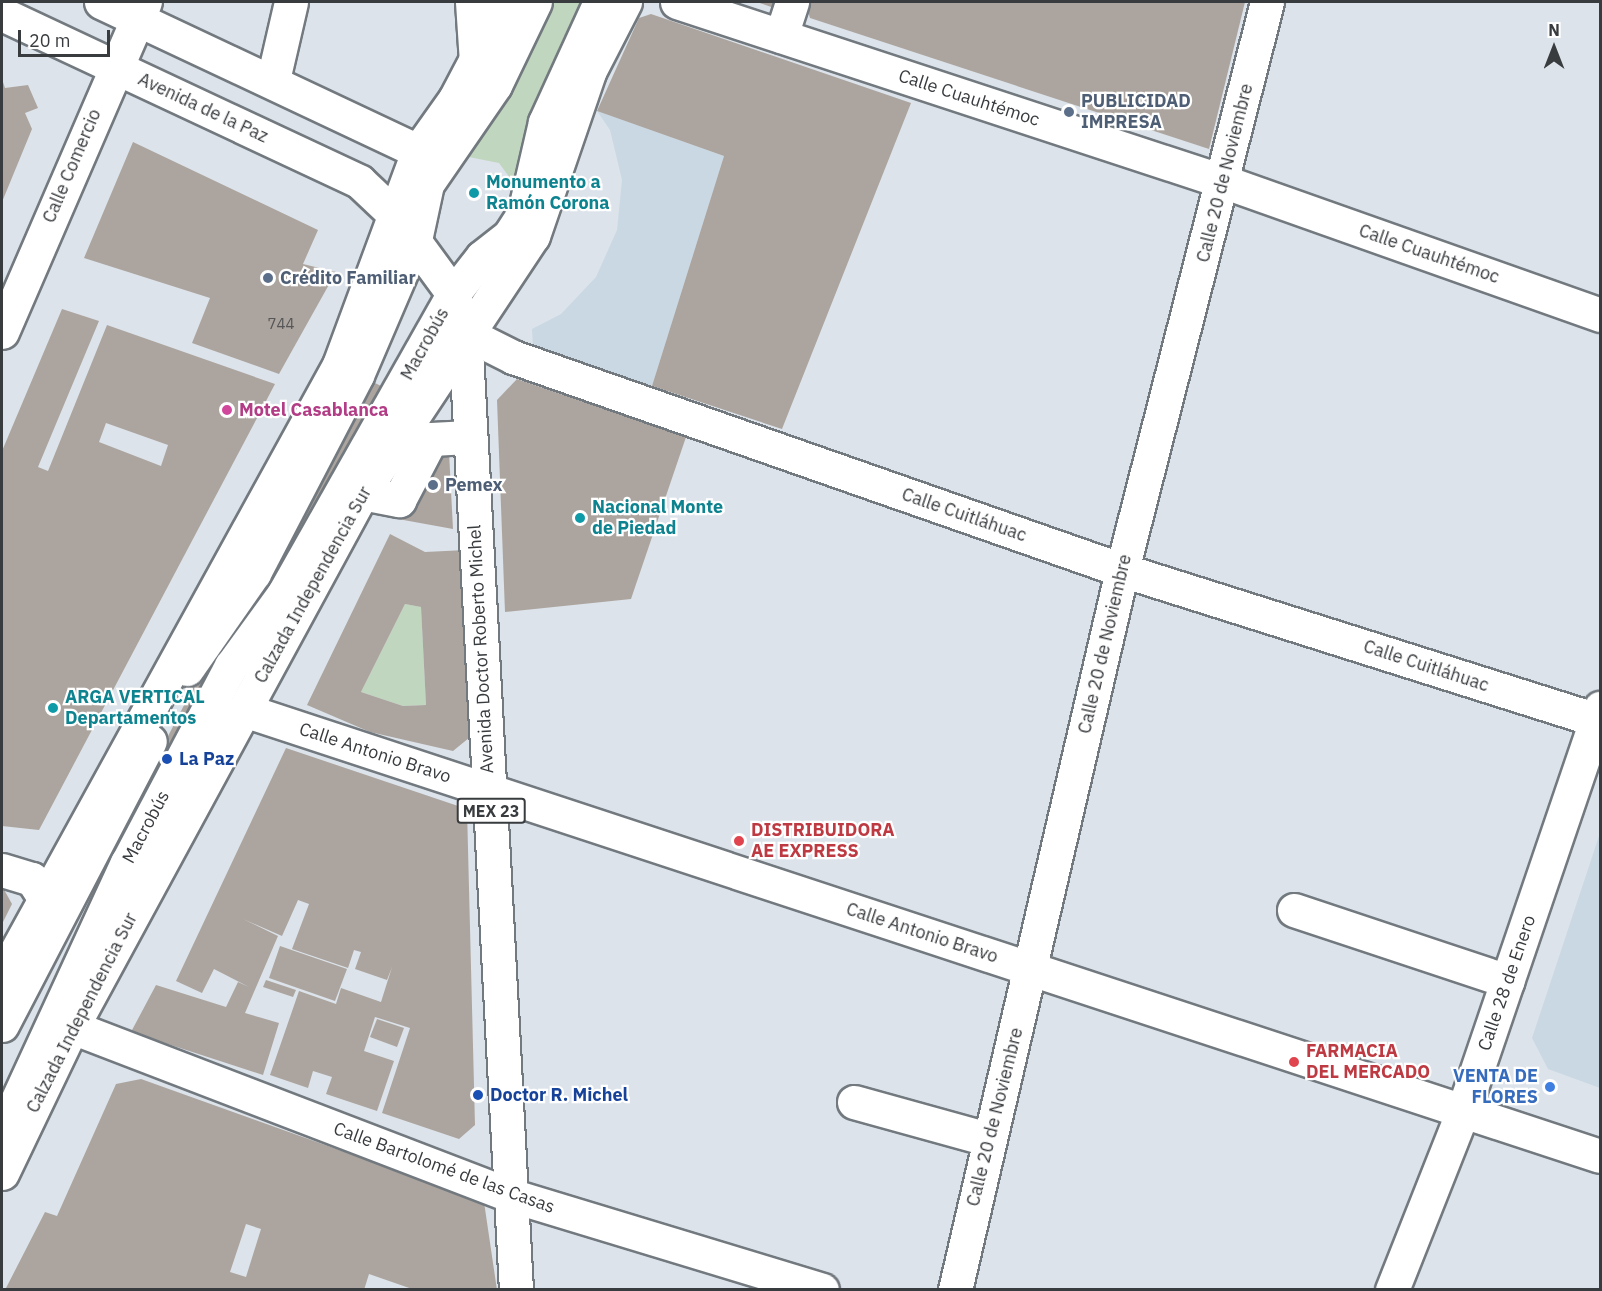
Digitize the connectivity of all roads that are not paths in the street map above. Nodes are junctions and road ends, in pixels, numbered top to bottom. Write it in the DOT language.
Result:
graph roads {
  1 [pos="101,2"];
  2 [pos="292,2"];
  3 [pos="472,2"];
  4 [pos="506,2"];
  5 [pos="535,2"];
  6 [pos="600,2"];
  7 [pos="625,2"];
  8 [pos="677,2"];
  9 [pos="792,2"];
  10 [pos="1267,2"];
  11 [pos="142,10"];
  12 [pos="2,14"];
  13 [pos="781,36"];
  14 [pos="476,62"];
  15 [pos="115,67"];
  16 [pos="273,80"];
  17 [pos="417,151"];
  18 [pos="1225,182"];
  19 [pos="405,228"];
  20 [pos="453,294"];
  21 [pos="1600,315"];
  22 [pos="2,332"];
  23 [pos="465,333"];
  24 [pos="412,413"];
  25 [pos="469,437"];
  26 [pos="431,439"];
  27 [pos="362,493"];
  28 [pos="1122,570"];
  29 [pos="244,710"];
  30 [pos="1599,716"];
  31 [pos="490,791"];
  32 [pos="2,870"];
  33 [pos="43,896"];
  34 [pos="1294,910"];
  35 [pos="1031,969"];
  36 [pos="2,977"];
  37 [pos="1508,981"];
  38 [pos="2,1025"];
  39 [pos="72,1027"];
  40 [pos="854,1102"];
  41 [pos="1462,1111"];
  42 [pos="2,1133"];
  43 [pos="987,1139"];
  44 [pos="1600,1156"];
  45 [pos="2,1173"];
  46 [pos="510,1195"];
  47 [pos="516,1290"];
  48 [pos="822,1290"];
  49 [pos="955,1290"];
  50 [pos="1392,1290"];
  1 -- 11 [label="street"];
  2 -- 16 [label="street"];
  3 -- 14 [label="street"];
  4 -- 14 [label="street"];
  5 -- 19 [label="street, Macrobús"];
  6 -- 20 [label="street, Macrobús"];
  7 -- 23 [label="street, Calzada Independencia Sur"];
  8 -- 13 [label="street, Calle Cuauhtémoc"];
  9 -- 13 [label="street"];
  10 -- 18 [label="street, Calle 20 de Noviembre"];
  11 -- 15 [label="street, Calle Comercio"];
  11 -- 16 [label="street"];
  12 -- 15 [label="street, Avenida de la Paz"];
  13 -- 18 [label="street, Calle Cuauhtémoc"];
  14 -- 17 [label="street"];
  15 -- 19 [label="street, Avenida de la Paz"];
  15 -- 22 [label="street, Calle Comercio"];
  16 -- 17 [label="street"];
  17 -- 19 [label="street"];
  18 -- 21 [label="street, Calle Cuauhtémoc"];
  18 -- 28 [label="street, Calle 20 de Noviembre"];
  19 -- 20 [label="street"];
  19 -- 33 [label="street"];
  19 -- 38 [label="street, Macrobús"];
  20 -- 23 [label="street"];
  20 -- 42 [label="street, Macrobús"];
  23 -- 24 [label="street, Calzada Independencia Sur"];
  23 -- 25 [label="street, Avenida Doctor Roberto Michel / MEX 23"];
  23 -- 28 [label="street, Calle Cuitláhuac"];
  24 -- 26 [label="street"];
  24 -- 27 [label="street, Calzada Independencia Sur"];
  25 -- 26 [label="street"];
  25 -- 31 [label="street, Avenida Doctor Roberto Michel / MEX 23"];
  26 -- 27 [label="street"];
  27 -- 29 [label="street, Calzada Independencia Sur"];
  28 -- 30 [label="street, Calle Cuitláhuac"];
  28 -- 35 [label="street, Calle 20 de Noviembre"];
  29 -- 31 [label="street, Calle Antonio Bravo"];
  29 -- 39 [label="street, Calzada Independencia Sur"];
  30 -- 37 [label="street, Calle 28 de Enero"];
  31 -- 35 [label="street, Calle Antonio Bravo"];
  31 -- 46 [label="street, Avenida Doctor Roberto Michel / MEX 23"];
  32 -- 33 [label="street"];
  33 -- 36 [label="street"];
  34 -- 37 [label="street"];
  35 -- 41 [label="street, Calle Antonio Bravo"];
  35 -- 43 [label="street, Calle 20 de Noviembre"];
  37 -- 41 [label="street, Calle 28 de Enero"];
  39 -- 45 [label="street, Calzada Independencia Sur"];
  39 -- 46 [label="street, Calle Bartolomé de las Casas"];
  40 -- 43 [label="street"];
  41 -- 44 [label="street, Calle Antonio Bravo"];
  41 -- 50 [label="street, Calle 28 de Enero"];
  43 -- 49 [label="street, Calle 20 de Noviembre"];
  46 -- 47 [label="street, Avenida Doctor Roberto Michel / MEX 23"];
  46 -- 48 [label="street, Calle Bartolomé de las Casas"];
}
